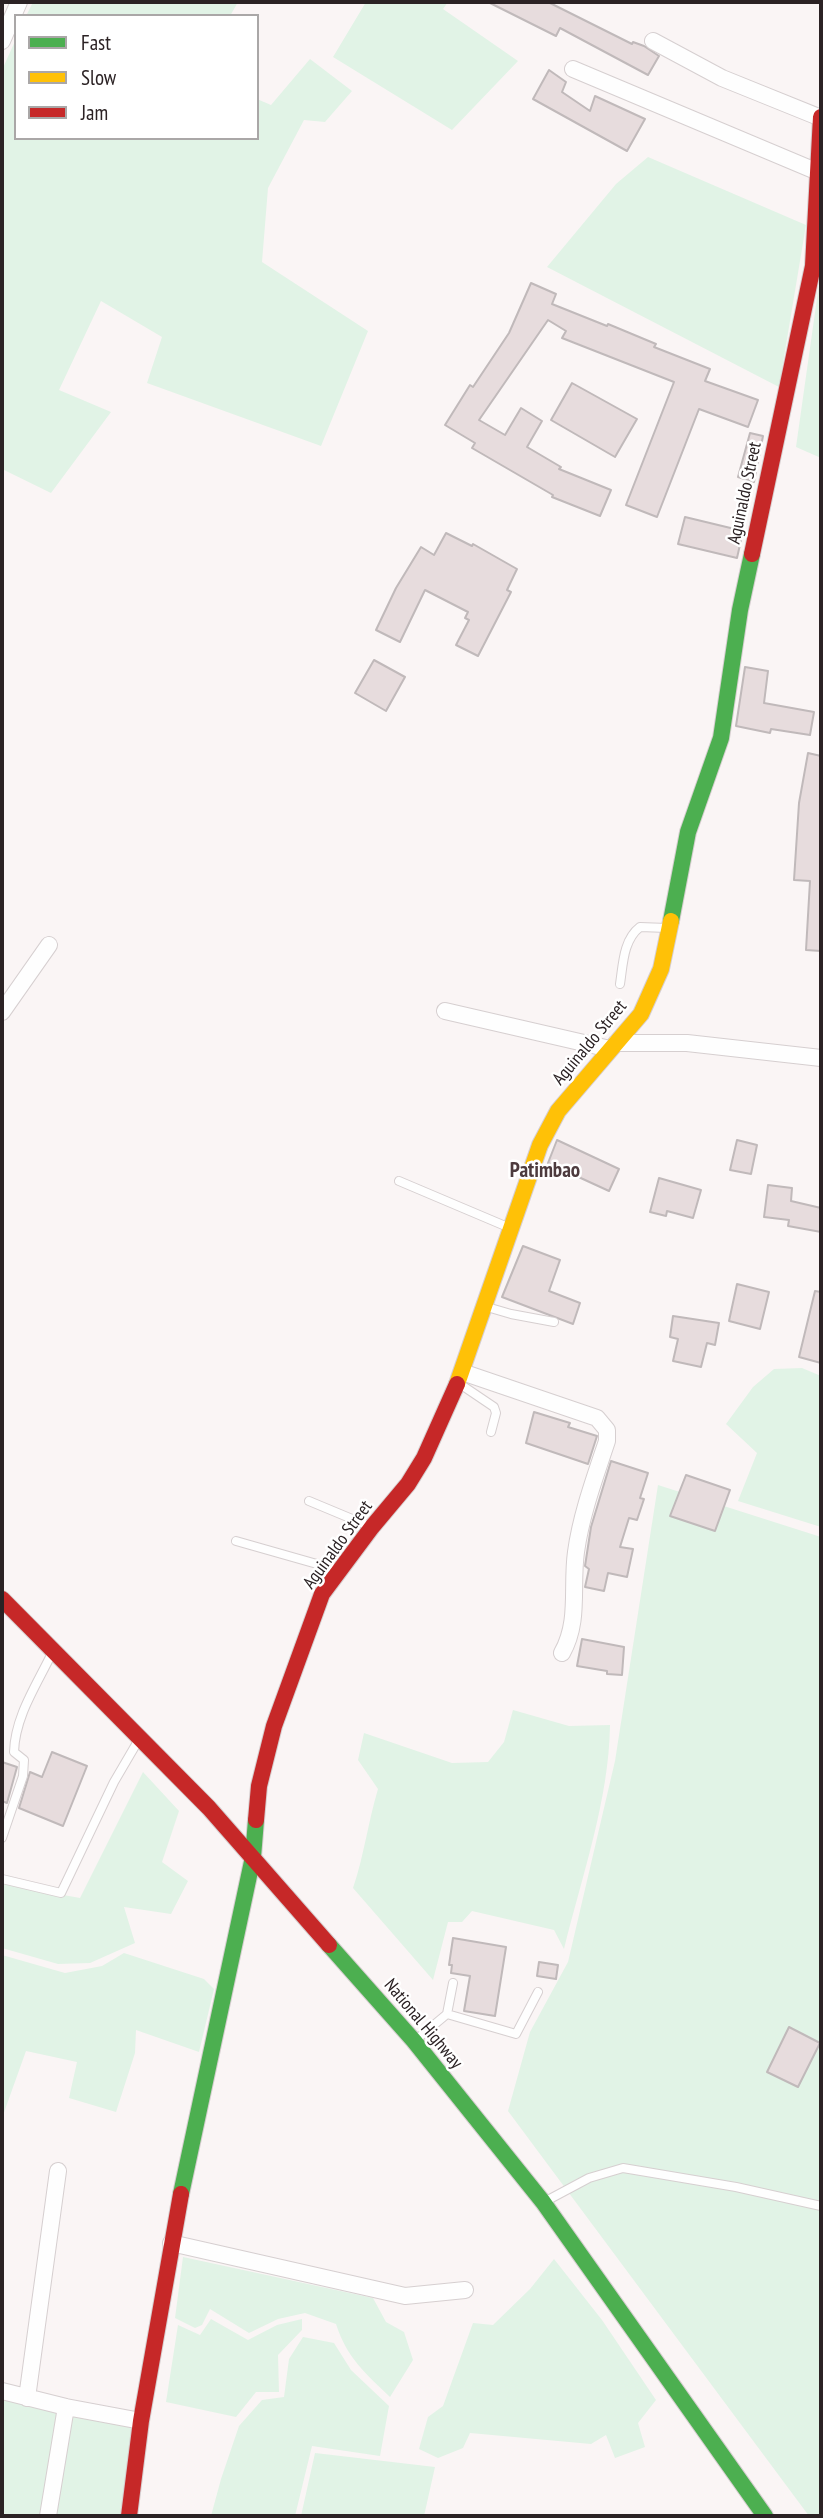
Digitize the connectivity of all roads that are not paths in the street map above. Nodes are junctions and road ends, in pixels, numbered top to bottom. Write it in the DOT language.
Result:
graph roads {
  1 [pos="19,2"];
  2 [pos="2,41"];
  3 [pos="653,41"];
  4 [pos="573,69"];
  5 [pos="821,117"];
  6 [pos="818,172"];
  7 [pos="670,929"];
  8 [pos="49,945"];
  9 [pos="620,984"];
  10 [pos="445,1011"];
  11 [pos="2,1012"];
  12 [pos="613,1046"];
  13 [pos="821,1058"];
  14 [pos="399,1181"];
  15 [pos="510,1228"];
  16 [pos="484,1306"];
  17 [pos="554,1322"];
  18 [pos="459,1377"];
  19 [pos="491,1432"];
  20 [pos="309,1501"];
  21 [pos="372,1527"];
  22 [pos="236,1541"];
  23 [pos="341,1571"];
  24 [pos="2,1599"];
  25 [pos="54,1649"];
  26 [pos="562,1653"];
  27 [pos="140,1738"];
  28 [pos="2,1838"];
  29 [pos="253,1857"];
  30 [pos="2,1880"];
  31 [pos="453,1983"];
  32 [pos="538,1992"];
  33 [pos="447,2014"];
  34 [pos="414,2041"];
  35 [pos="58,2171"];
  36 [pos="543,2202"];
  37 [pos="821,2206"];
  38 [pos="171,2243"];
  39 [pos="465,2290"];
  40 [pos="2,2391"];
  41 [pos="27,2398"];
  42 [pos="66,2407"];
  43 [pos="141,2421"];
  44 [pos="48,2516"];
  45 [pos="129,2516"];
  46 [pos="765,2516"];
  1 -- 2 [label="street"];
  3 -- 5 [label="street"];
  4 -- 6 [label="street"];
  5 -- 6 [label="street, Aguinaldo Street"];
  6 -- 7 [label="street, Aguinaldo Street"];
  7 -- 9 [label="lane"];
  7 -- 12 [label="street, Aguinaldo Street"];
  8 -- 11 [label="street"];
  10 -- 12 [label="street"];
  12 -- 13 [label="street"];
  12 -- 15 [label="street, Aguinaldo Street"];
  14 -- 15 [label="lane"];
  15 -- 16 [label="street, Aguinaldo Street"];
  16 -- 17 [label="lane"];
  16 -- 18 [label="street, Aguinaldo Street"];
  18 -- 19 [label="lane"];
  18 -- 21 [label="street, Aguinaldo Street"];
  18 -- 26 [label="street"];
  20 -- 21 [label="lane"];
  21 -- 23 [label="street, Aguinaldo Street"];
  22 -- 23 [label="lane"];
  23 -- 29 [label="street, Aguinaldo Street"];
  24 -- 25 [label="street, National Highway"];
  25 -- 27 [label="street, National Highway"];
  25 -- 28 [label="lane"];
  27 -- 29 [label="street, National Highway"];
  27 -- 30 [label="lane"];
  29 -- 34 [label="street, National Highway"];
  29 -- 38 [label="street, Aguinaldo Street"];
  31 -- 33 [label="lane"];
  32 -- 33 [label="lane"];
  33 -- 34 [label="lane"];
  34 -- 36 [label="street, National Highway"];
  35 -- 41 [label="street"];
  36 -- 37 [label="lane"];
  36 -- 46 [label="street, National Highway"];
  38 -- 39 [label="street"];
  38 -- 43 [label="street, Aguinaldo Street"];
  40 -- 41 [label="street"];
  41 -- 42 [label="street"];
  42 -- 43 [label="street"];
  42 -- 44 [label="street"];
  43 -- 45 [label="street, Aguinaldo Street"];
}
